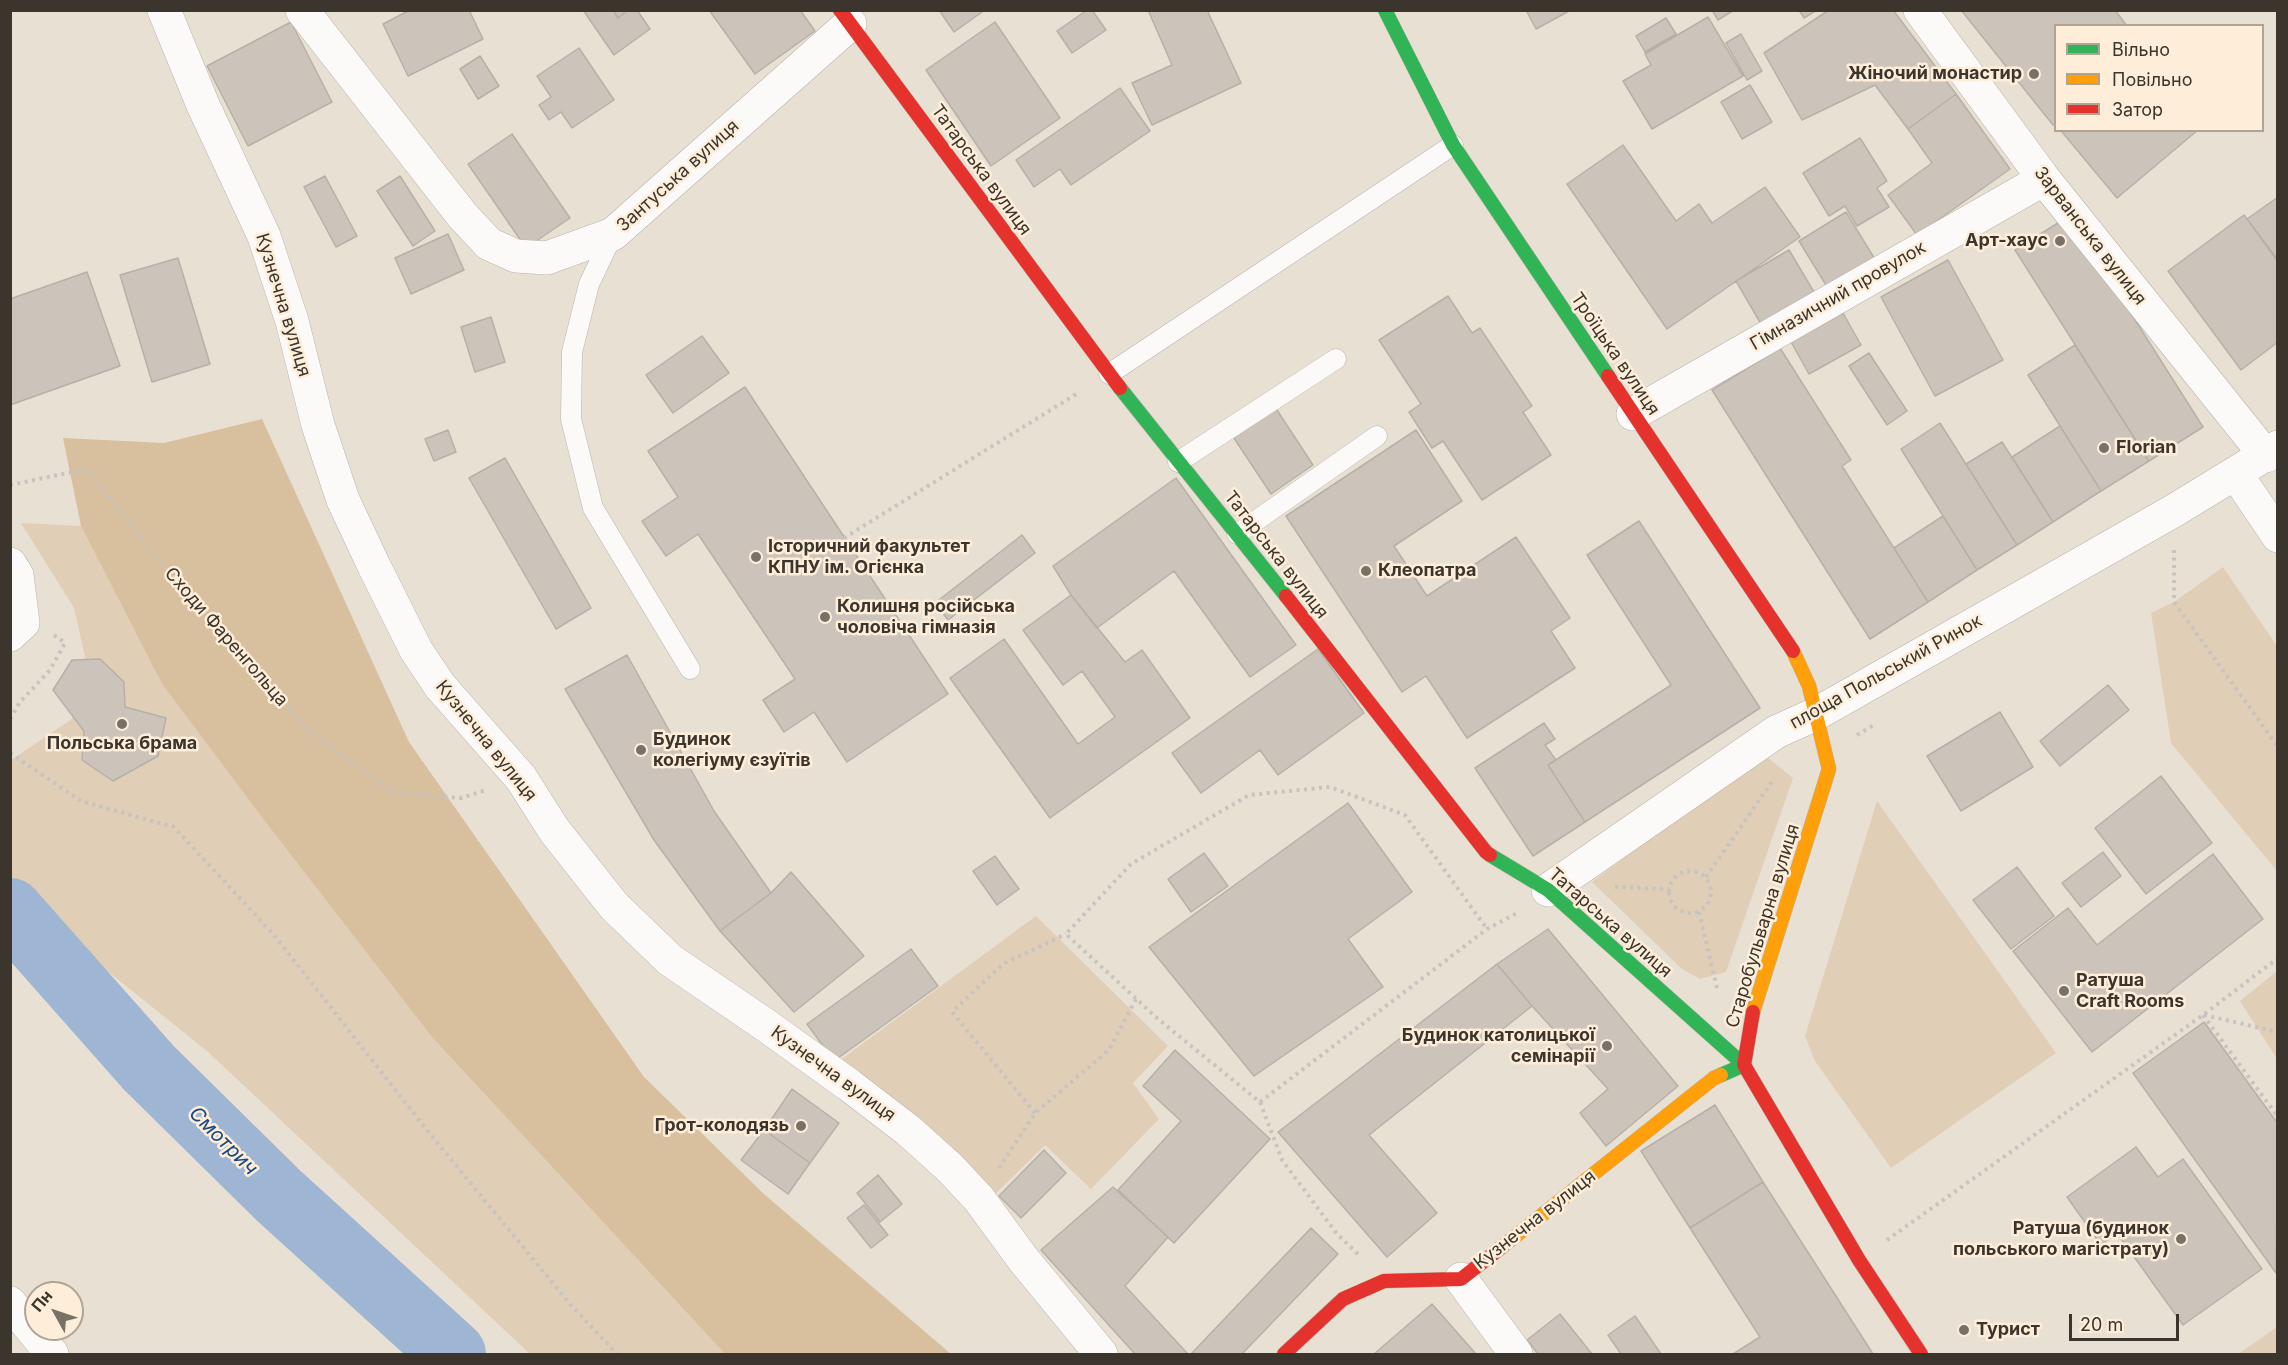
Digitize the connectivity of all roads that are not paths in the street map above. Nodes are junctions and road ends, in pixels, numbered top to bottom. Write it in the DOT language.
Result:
graph roads {
  1 [pos="164,10"];
  2 [pos="302,10"];
  3 [pos="1385,10"];
  4 [pos="1920,10"];
  5 [pos="845,17"];
  6 [pos="1453,145"];
  7 [pos="2044,179"];
  8 [pos="613,234"];
  9 [pos="1336,359"];
  10 [pos="1109,374"];
  11 [pos="1633,414"];
  12 [pos="1377,436"];
  13 [pos="2272,452"];
  14 [pos="1178,462"];
  15 [pos="2236,474"];
  16 [pos="1237,534"];
  17 [pos="2277,536"];
  18 [pos="10,564"];
  19 [pos="10,635"];
  20 [pos="690,669"];
  21 [pos="1816,714"];
  22 [pos="1548,890"];
  23 [pos="1744,1065"];
  24 [pos="1461,1279"];
  25 [pos="10,1303"];
  26 [pos="52,1354"];
  27 [pos="1101,1354"];
  28 [pos="1284,1354"];
  29 [pos="1516,1354"];
  30 [pos="1921,1354"];
  1 -- 27 [label="street, Кузнечна вулиця"];
  2 -- 8 [label="street, Зантуська вулиця"];
  3 -- 6 [label="street, Троїцька вулиця"];
  4 -- 7 [label="street, Зарванська вулиця"];
  5 -- 8 [label="street, Зантуська вулиця"];
  5 -- 10 [label="street, Татарська вулиця"];
  6 -- 10 [label="lane"];
  6 -- 11 [label="street, Троїцька вулиця"];
  7 -- 11 [label="street, Гімназичний провулок"];
  7 -- 13 [label="street, Зарванська вулиця"];
  8 -- 20 [label="lane"];
  9 -- 14 [label="lane"];
  10 -- 14 [label="street, Татарська вулиця"];
  11 -- 21 [label="street, Троїцька вулиця"];
  12 -- 16 [label="lane"];
  13 -- 15 [label="street, площа Польський Ринок"];
  14 -- 16 [label="street, Татарська вулиця"];
  15 -- 17 [label="street"];
  15 -- 21 [label="street, площа Польський Ринок"];
  16 -- 22 [label="street, Татарська вулиця"];
  18 -- 19 [label="street"];
  21 -- 22 [label="street, площа Польський Ринок"];
  21 -- 23 [label="street, Старобульварна вулиця"];
  22 -- 23 [label="street, Татарська вулиця"];
  23 -- 24 [label="street, Кузнечна вулиця"];
  23 -- 30 [label="street"];
  24 -- 28 [label="street, Кузнечна вулиця"];
  24 -- 29 [label="street"];
  25 -- 26 [label="street"];
}
